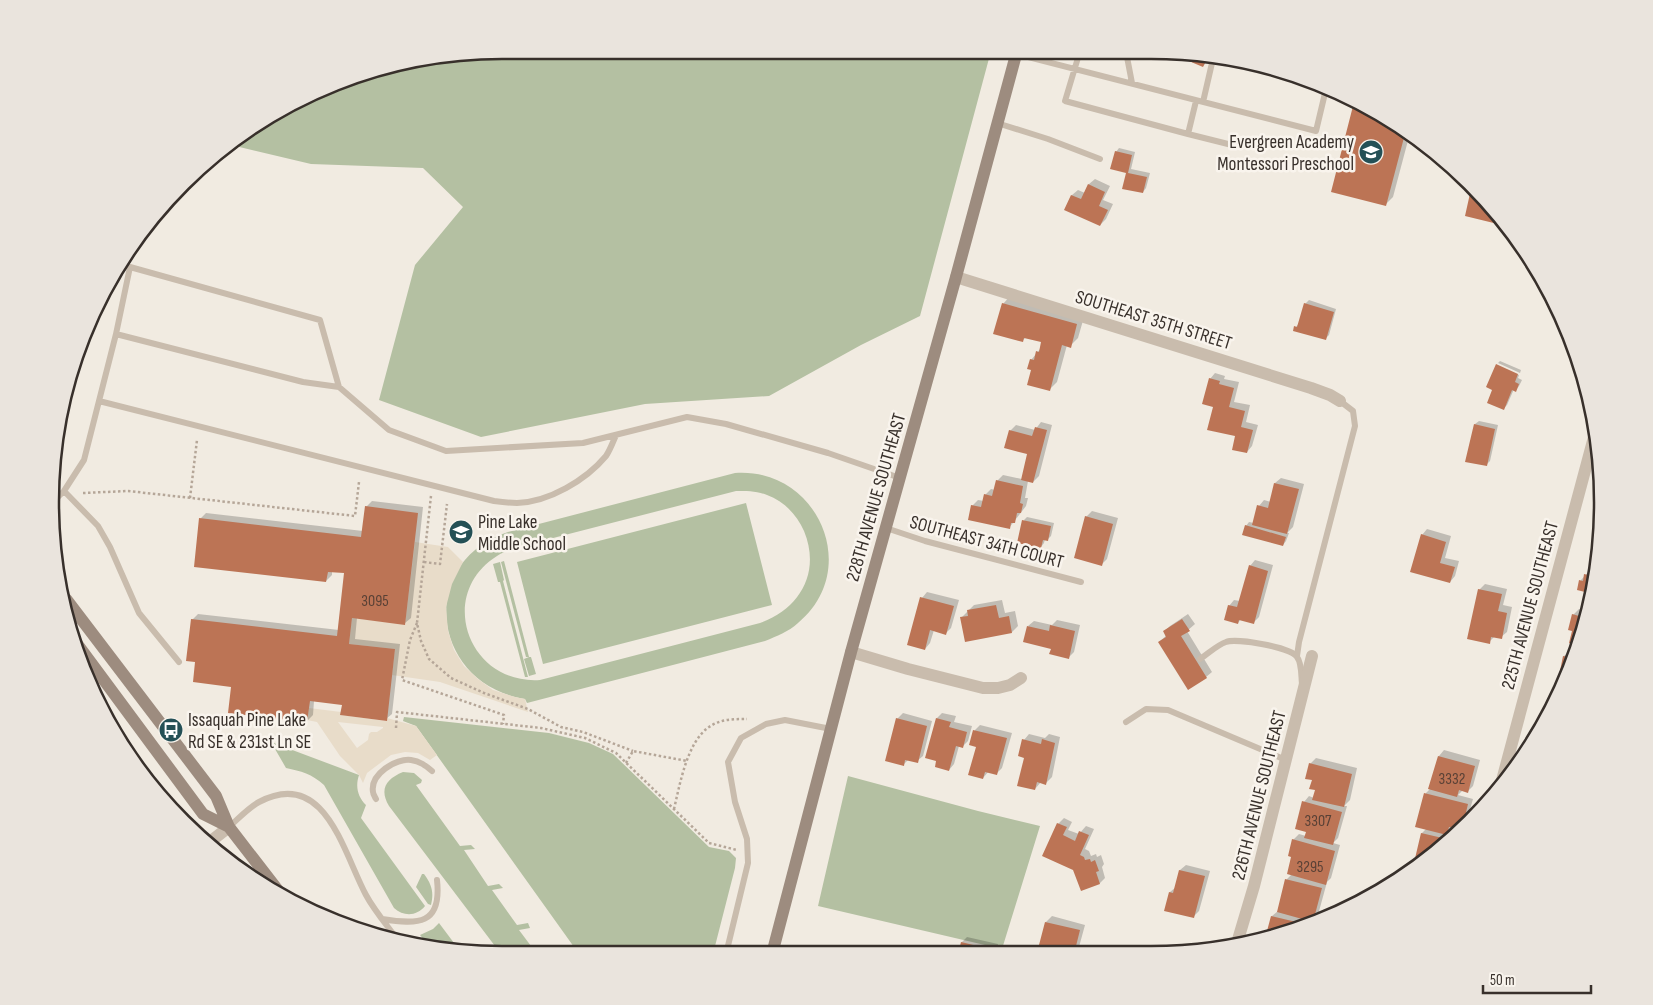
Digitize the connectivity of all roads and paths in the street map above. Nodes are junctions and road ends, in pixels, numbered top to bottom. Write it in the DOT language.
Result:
graph roads {
  1 [pos="1014,59"];
  2 [pos="1040,59"];
  3 [pos="1077,59"];
  4 [pos="1127,59"];
  5 [pos="1212,63"];
  6 [pos="1074,69"];
  7 [pos="1132,83"];
  8 [pos="1325,95"];
  9 [pos="1199,102"];
  10 [pos="997,123"];
  11 [pos="1188,134"];
  12 [pos="1236,146"];
  13 [pos="1100,159"];
  14 [pos="956,277"];
  15 [pos="116,334"];
  16 [pos="339,387"];
  17 [pos="99,401"];
  18 [pos="1340,401"];
  19 [pos="616,435"];
  20 [pos="197,440"];
  21 [pos="1591,450"];
  22 [pos="900,478"];
  23 [pos="359,482"];
  24 [pos="432,486"];
  25 [pos="64,491"];
  26 [pos="83,493"];
  27 [pos="59,496"];
  28 [pos="190,498"];
  29 [pos="446,504"];
  30 [pos="886,528"];
  31 [pos="424,562"];
  32 [pos="1081,582"];
  33 [pos="71,606"];
  34 [pos="417,623"];
  35 [pos="851,652"];
  36 [pos="1297,656"];
  37 [pos="1312,656"];
  38 [pos="87,657"];
  39 [pos="1200,659"];
  40 [pos="179,662"];
  41 [pos="1021,678"];
  42 [pos="1303,692"];
  43 [pos="747,719"];
  44 [pos="1126,722"];
  45 [pos="503,724"];
  46 [pos="396,728"];
  47 [pos="831,729"];
  48 [pos="632,751"];
  49 [pos="1286,760"];
  50 [pos="687,761"];
  51 [pos="626,763"];
  52 [pos="432,771"];
  53 [pos="1505,771"];
  54 [pos="376,799"];
  55 [pos="674,809"];
  56 [pos="229,827"];
  57 [pos="214,839"];
  58 [pos="738,850"];
  59 [pos="270,880"];
  60 [pos="437,880"];
  61 [pos="382,919"];
  62 [pos="392,932"];
  63 [pos="1239,937"];
  64 [pos="728,946"];
  65 [pos="774,946"];
  1 -- 10 [label="main road, 228TH AVENUE SOUTHEAST"];
  2 -- 6 [label="lane"];
  3 -- 6 [label="lane"];
  4 -- 7 [label="lane"];
  5 -- 9 [label="lane"];
  6 -- 7 [label="lane"];
  6 -- 11 [label="lane"];
  7 -- 9 [label="lane"];
  8 -- 9 [label="lane"];
  9 -- 11 [label="lane"];
  10 -- 13 [label="lane"];
  10 -- 14 [label="main road, 228TH AVENUE SOUTHEAST"];
  11 -- 12 [label="lane"];
  14 -- 18 [label="street, SOUTHEAST 35TH STREET"];
  14 -- 22 [label="main road, 228TH AVENUE SOUTHEAST"];
  15 -- 16 [label="lane"];
  15 -- 16 [label="lane"];
  15 -- 17 [label="lane"];
  16 -- 19 [label="lane"];
  17 -- 24 [label="lane"];
  17 -- 25 [label="lane"];
  18 -- 36 [label="lane"];
  19 -- 22 [label="lane"];
  19 -- 24 [label="lane"];
  20 -- 28 [label="path"];
  21 -- 53 [label="street, 225TH AVENUE SOUTHEAST"];
  22 -- 30 [label="main road, 228TH AVENUE SOUTHEAST"];
  23 -- 28 [label="path"];
  24 -- 31 [label="path"];
  25 -- 27 [label="lane"];
  25 -- 40 [label="lane"];
  26 -- 28 [label="path"];
  29 -- 31 [label="path"];
  30 -- 32 [label="lane, SOUTHEAST 34TH COURT"];
  30 -- 35 [label="main road, 228TH AVENUE SOUTHEAST"];
  31 -- 34 [label="path"];
  33 -- 56 [label="main road"];
  34 -- 45 [label="path"];
  34 -- 48 [label="path"];
  35 -- 41 [label="street"];
  35 -- 47 [label="main road, 228TH AVENUE SOUTHEAST"];
  36 -- 39 [label="lane"];
  36 -- 42 [label="lane"];
  37 -- 42 [label="street, 226TH AVENUE SOUTHEAST"];
  38 -- 56 [label="main road"];
  42 -- 49 [label="street, 226TH AVENUE SOUTHEAST"];
  43 -- 50 [label="path"];
  44 -- 49 [label="lane"];
  45 -- 46 [label="path"];
  45 -- 51 [label="path"];
  47 -- 64 [label="lane"];
  47 -- 65 [label="main road, 228TH AVENUE SOUTHEAST"];
  48 -- 50 [label="path"];
  48 -- 51 [label="path"];
  49 -- 63 [label="street, 226TH AVENUE SOUTHEAST"];
  50 -- 55 [label="path"];
  51 -- 55 [label="path"];
  52 -- 54 [label="lane"];
  55 -- 58 [label="path"];
  56 -- 57 [label="street"];
  56 -- 59 [label="main road"];
  56 -- 61 [label="lane"];
  60 -- 61 [label="lane"];
  61 -- 62 [label="lane"];
}
